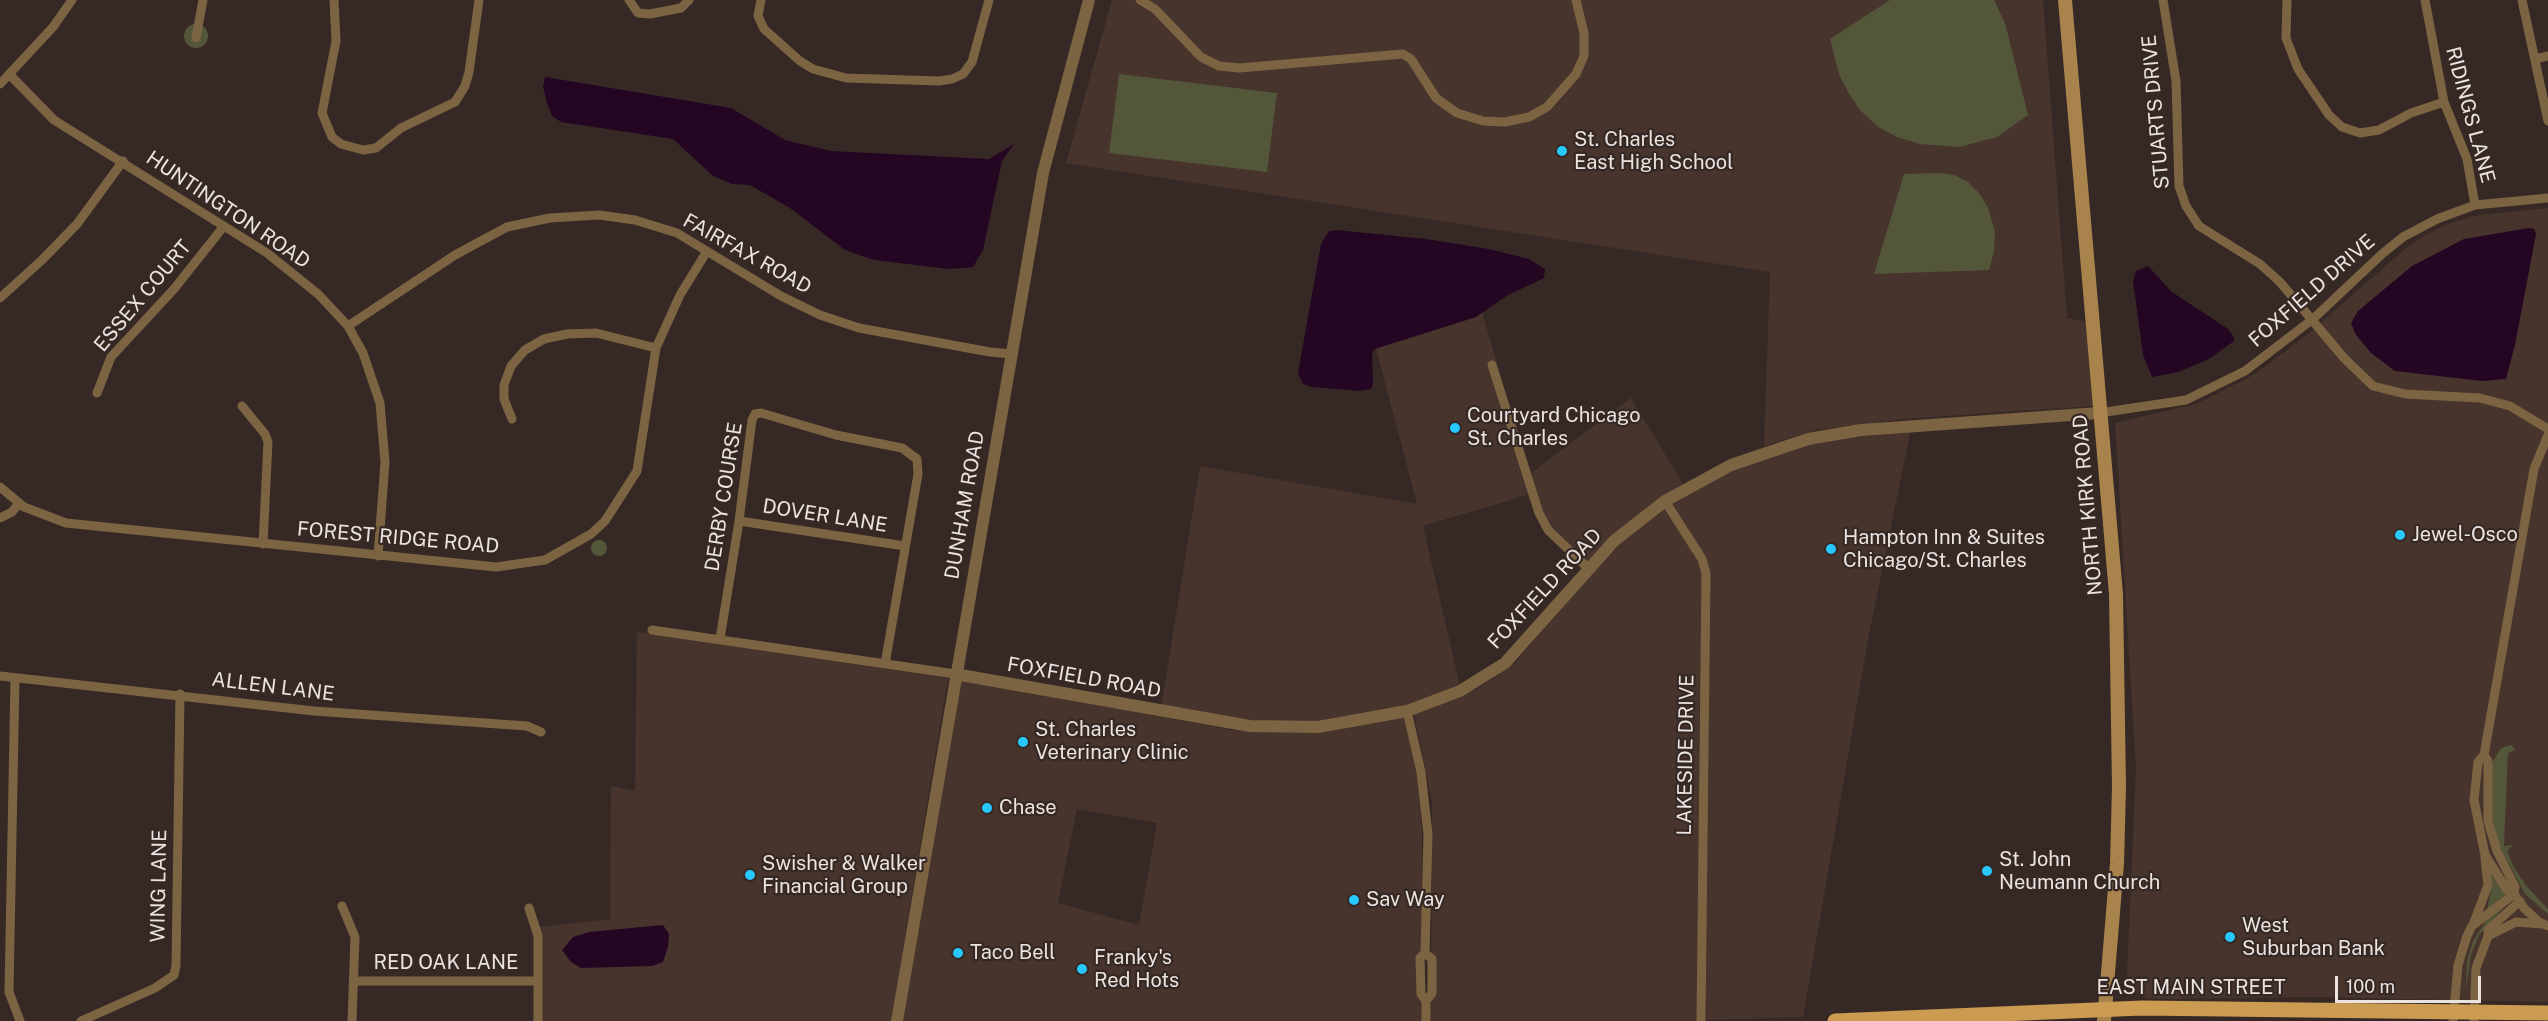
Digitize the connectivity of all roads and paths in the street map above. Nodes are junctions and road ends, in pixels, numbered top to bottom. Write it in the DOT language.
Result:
graph roads {
  1 [pos="72,0"];
  2 [pos="203,0"];
  3 [pos="334,0"];
  4 [pos="479,0"];
  5 [pos="629,0"];
  6 [pos="689,0"];
  7 [pos="761,0"];
  8 [pos="988,0"];
  9 [pos="1089,0"];
  10 [pos="1140,0"];
  11 [pos="1576,0"];
  12 [pos="2065,0"];
  13 [pos="2163,0"];
  14 [pos="2287,0"];
  15 [pos="2425,0"];
  16 [pos="2522,0"];
  17 [pos="196,38"];
  18 [pos="2548,56"];
  19 [pos="2535,59"];
  20 [pos="9,74"];
  21 [pos="0,84"];
  22 [pos="2444,102"];
  23 [pos="2548,121"];
  24 [pos="123,161"];
  25 [pos="2548,198"];
  26 [pos="2475,205"];
  27 [pos="224,226"];
  28 [pos="707,251"];
  29 [pos="0,298"];
  30 [pos="2313,319"];
  31 [pos="348,326"];
  32 [pos="656,348"];
  33 [pos="1012,354"];
  34 [pos="1492,365"];
  35 [pos="97,393"];
  36 [pos="242,406"];
  37 [pos="2099,413"];
  38 [pos="512,419"];
  39 [pos="2548,429"];
  40 [pos="2548,435"];
  41 [pos="0,487"];
  42 [pos="1665,501"];
  43 [pos="19,503"];
  44 [pos="0,518"];
  45 [pos="739,521"];
  46 [pos="263,544"];
  47 [pos="905,546"];
  48 [pos="378,556"];
  49 [pos="1588,568"];
  50 [pos="652,630"];
  51 [pos="720,639"];
  52 [pos="885,664"];
  53 [pos="955,674"];
  54 [pos="0,676"];
  55 [pos="15,678"];
  56 [pos="180,694"];
  57 [pos="1407,711"];
  58 [pos="541,732"];
  59 [pos="2484,755"];
  60 [pos="2485,855"];
  61 [pos="2517,897"];
  62 [pos="342,906"];
  63 [pos="529,908"];
  64 [pos="2545,925"];
  65 [pos="2472,926"];
  66 [pos="2488,936"];
  67 [pos="355,981"];
  68 [pos="538,981"];
  69 [pos="2548,1013"];
  70 [pos="2104,1015"];
  71 [pos="2454,1016"];
  72 [pos="2475,1016"];
  73 [pos="20,1021"];
  74 [pos="81,1021"];
  75 [pos="352,1021"];
  76 [pos="538,1021"];
  77 [pos="897,1021"];
  78 [pos="1426,1021"];
  79 [pos="1701,1021"];
  80 [pos="1835,1021"];
  1 -- 20 [label="street"];
  2 -- 17 [label="street"];
  3 -- 4 [label="street"];
  5 -- 6 [label="street"];
  7 -- 8 [label="street"];
  9 -- 33 [label="street, DUNHAM ROAD"];
  10 -- 11 [label="street"];
  12 -- 37 [label="main road, NORTH KIRK ROAD"];
  13 -- 30 [label="street, STUARTS DRIVE"];
  14 -- 22 [label="street"];
  15 -- 22 [label="street, RIDINGS LANE"];
  16 -- 19 [label="street"];
  18 -- 19 [label="street"];
  19 -- 23 [label="street"];
  20 -- 21 [label="street"];
  20 -- 24 [label="street, HUNTINGTON ROAD"];
  22 -- 26 [label="street, RIDINGS LANE"];
  24 -- 27 [label="street, HUNTINGTON ROAD"];
  24 -- 29 [label="street"];
  25 -- 26 [label="street, FOXFIELD DRIVE"];
  26 -- 30 [label="street, FOXFIELD DRIVE"];
  27 -- 31 [label="street, HUNTINGTON ROAD"];
  27 -- 35 [label="street, ESSEX COURT"];
  28 -- 31 [label="street, FAIRFAX ROAD"];
  28 -- 32 [label="street, FOREST RIDGE ROAD"];
  28 -- 33 [label="street, FAIRFAX ROAD"];
  30 -- 37 [label="street, FOXFIELD DRIVE"];
  30 -- 39 [label="street, STUARTS DRIVE"];
  31 -- 48 [label="street, HUNTINGTON ROAD"];
  32 -- 38 [label="street"];
  32 -- 48 [label="street, FOREST RIDGE ROAD"];
  33 -- 53 [label="street, DUNHAM ROAD"];
  34 -- 49 [label="street"];
  36 -- 46 [label="street"];
  37 -- 42 [label="street, FOXFIELD ROAD"];
  37 -- 70 [label="main road, NORTH KIRK ROAD"];
  40 -- 59 [label="street"];
  41 -- 43 [label="street, FOREST RIDGE ROAD"];
  42 -- 49 [label="street, FOXFIELD ROAD"];
  42 -- 79 [label="street, LAKESIDE DRIVE"];
  43 -- 44 [label="street"];
  43 -- 46 [label="street, FOREST RIDGE ROAD"];
  45 -- 47 [label="street, DOVER LANE"];
  45 -- 47 [label="street, DERBY COURSE"];
  45 -- 51 [label="street, DERBY COURSE"];
  46 -- 48 [label="street, FOREST RIDGE ROAD"];
  47 -- 52 [label="street, DERBY COURSE"];
  49 -- 57 [label="street, FOXFIELD ROAD"];
  50 -- 51 [label="street, FOXFIELD ROAD"];
  51 -- 52 [label="street, FOXFIELD ROAD"];
  52 -- 53 [label="street, FOXFIELD ROAD"];
  53 -- 57 [label="street, FOXFIELD ROAD"];
  53 -- 77 [label="street, DUNHAM ROAD"];
  54 -- 55 [label="street, ALLEN LANE"];
  55 -- 56 [label="street, ALLEN LANE"];
  55 -- 73 [label="street"];
  56 -- 58 [label="street, ALLEN LANE"];
  56 -- 74 [label="street, WING LANE"];
  57 -- 78 [label="street"];
  59 -- 60 [label="street"];
  59 -- 61 [label="street"];
  60 -- 61 [label="street"];
  60 -- 65 [label="street"];
  61 -- 64 [label="street"];
  61 -- 65 [label="street"];
  61 -- 66 [label="street"];
  62 -- 67 [label="street"];
  63 -- 68 [label="street"];
  64 -- 66 [label="street"];
  65 -- 71 [label="street"];
  66 -- 72 [label="street"];
  67 -- 68 [label="street, RED OAK LANE"];
  67 -- 75 [label="street"];
  68 -- 76 [label="street"];
  69 -- 72 [label="main road, EAST MAIN STREET"];
  70 -- 71 [label="main road, EAST MAIN STREET"];
  70 -- 80 [label="main road, EAST MAIN STREET"];
  71 -- 72 [label="main road, EAST MAIN STREET"];
}
